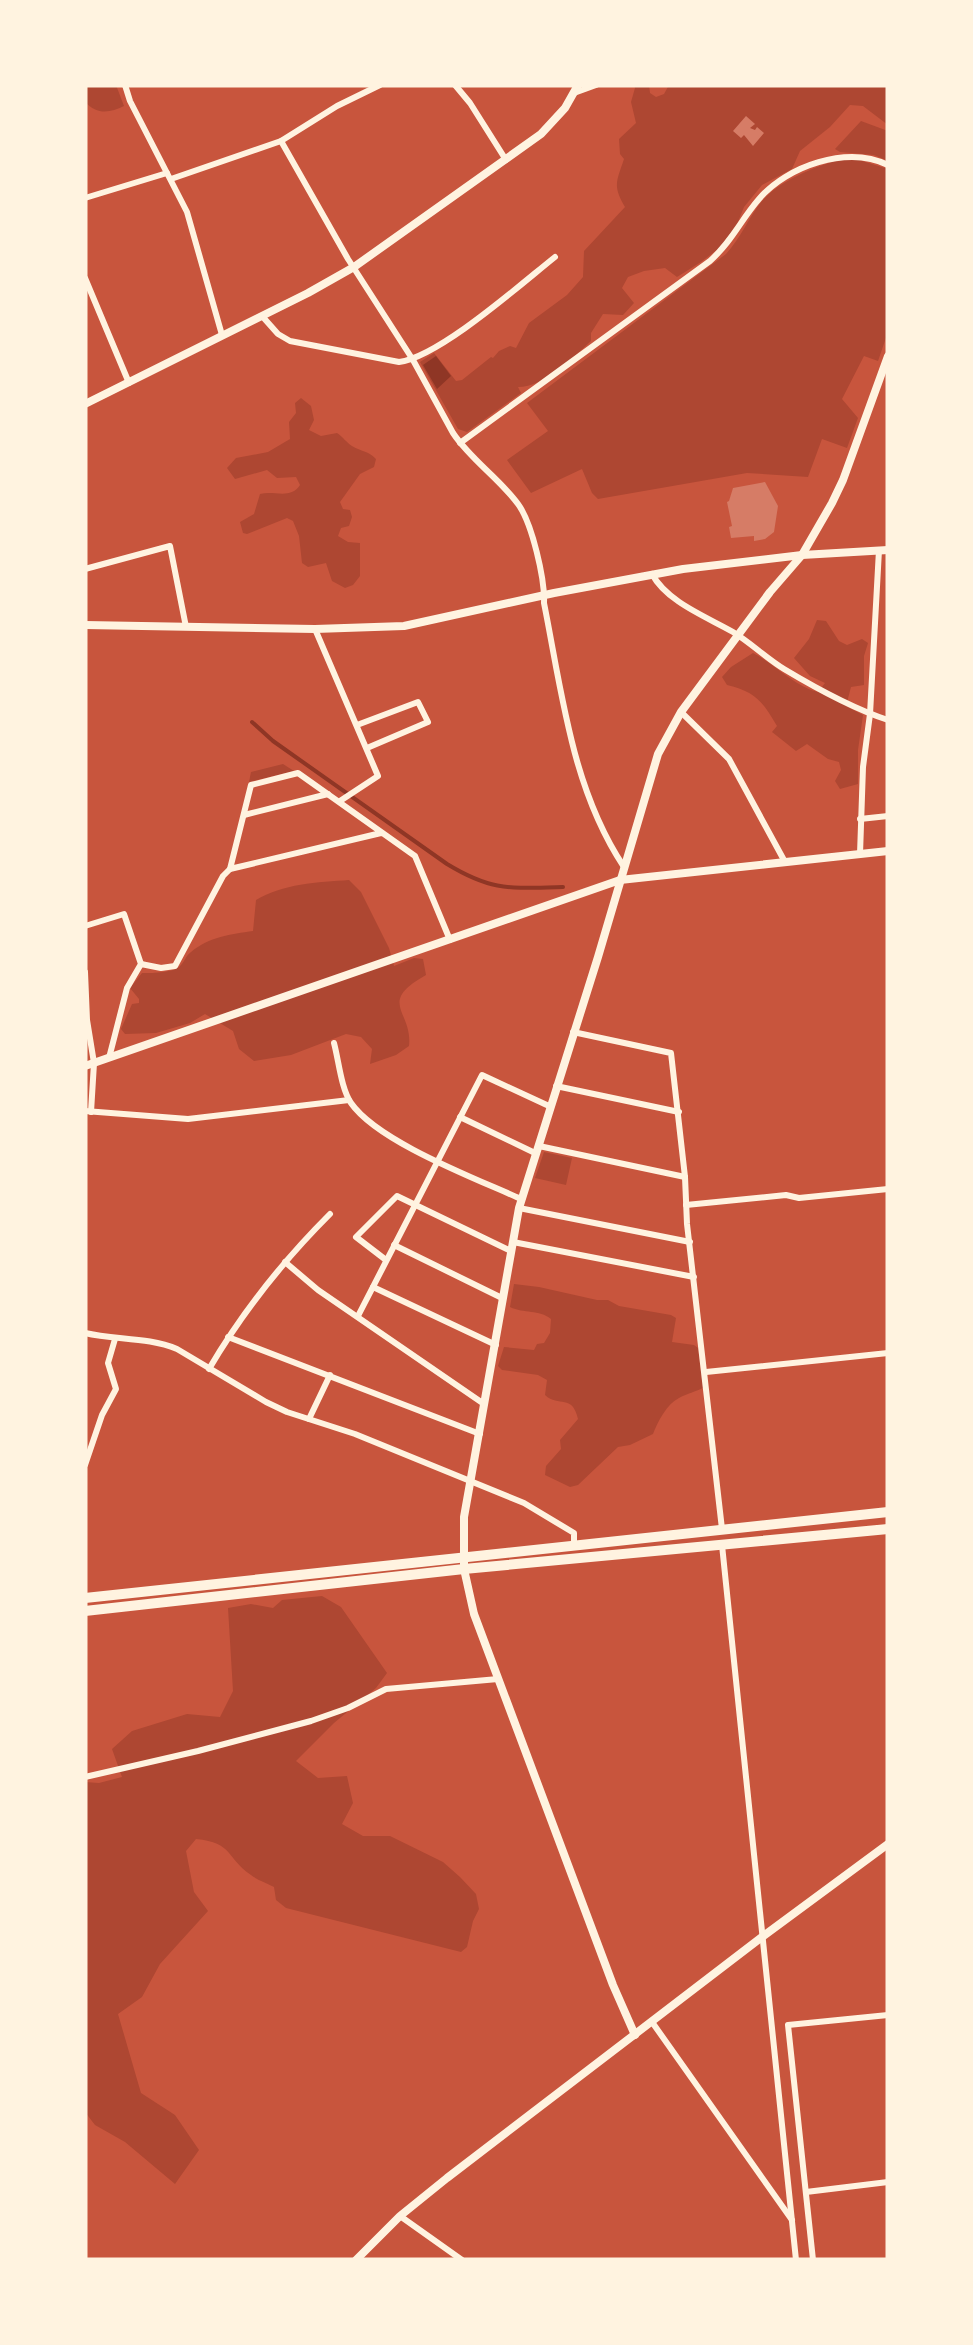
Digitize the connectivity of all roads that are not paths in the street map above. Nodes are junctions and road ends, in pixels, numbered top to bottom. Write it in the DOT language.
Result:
graph roads {
  1 [pos="125,85"];
  2 [pos="380,85"];
  3 [pos="456,85"];
  4 [pos="596,85"];
  5 [pos="576,89"];
  6 [pos="281,141"];
  7 [pos="506,160"];
  8 [pos="888,165"];
  9 [pos="169,176"];
  10 [pos="85,198"];
  11 [pos="555,257"];
  12 [pos="354,267"];
  13 [pos="85,278"];
  14 [pos="261,315"];
  15 [pos="222,335"];
  16 [pos="888,356"];
  17 [pos="413,360"];
  18 [pos="129,383"];
  19 [pos="85,404"];
  20 [pos="460,444"];
  21 [pos="884,550"];
  22 [pos="802,555"];
  23 [pos="85,568"];
  24 [pos="652,574"];
  25 [pos="544,595"];
  26 [pos="85,625"];
  27 [pos="186,627"];
  28 [pos="315,629"];
  29 [pos="737,635"];
  30 [pos="680,712"];
  31 [pos="870,714"];
  32 [pos="888,720"];
  33 [pos="357,724"];
  34 [pos="367,748"];
  35 [pos="328,794"];
  36 [pos="340,801"];
  37 [pos="244,815"];
  38 [pos="888,816"];
  39 [pos="860,819"];
  40 [pos="381,833"];
  41 [pos="888,852"];
  42 [pos="860,854"];
  43 [pos="785,862"];
  44 [pos="624,867"];
  45 [pos="230,869"];
  46 [pos="620,880"];
  47 [pos="85,926"];
  48 [pos="450,940"];
  49 [pos="141,964"];
  50 [pos="85,972"];
  51 [pos="573,1032"];
  52 [pos="334,1043"];
  53 [pos="109,1058"];
  54 [pos="90,1065"];
  55 [pos="556,1086"];
  56 [pos="348,1100"];
  57 [pos="549,1106"];
  58 [pos="88,1112"];
  59 [pos="679,1112"];
  60 [pos="460,1117"];
  61 [pos="537,1150"];
  62 [pos="438,1161"];
  63 [pos="685,1177"];
  64 [pos="888,1188"];
  65 [pos="415,1204"];
  66 [pos="520,1204"];
  67 [pos="686,1205"];
  68 [pos="330,1214"];
  69 [pos="690,1242"];
  70 [pos="394,1245"];
  71 [pos="512,1246"];
  72 [pos="386,1260"];
  73 [pos="285,1262"];
  74 [pos="694,1277"];
  75 [pos="373,1287"];
  76 [pos="502,1298"];
  77 [pos="358,1316"];
  78 [pos="85,1333"];
  79 [pos="228,1336"];
  80 [pos="115,1339"];
  81 [pos="496,1345"];
  82 [pos="888,1353"];
  83 [pos="209,1368"];
  84 [pos="706,1372"];
  85 [pos="330,1376"];
  86 [pos="484,1404"];
  87 [pos="309,1419"];
  88 [pos="480,1434"];
  89 [pos="85,1465"];
  90 [pos="471,1481"];
  91 [pos="888,1512"];
  92 [pos="722,1529"];
  93 [pos="888,1529"];
  94 [pos="574,1545"];
  95 [pos="722,1545"];
  96 [pos="463,1563"];
  97 [pos="85,1598"];
  98 [pos="85,1611"];
  99 [pos="498,1680"];
  100 [pos="85,1778"];
  101 [pos="888,1844"];
  102 [pos="762,1937"];
  103 [pos="888,2016"];
  104 [pos="652,2022"];
  105 [pos="636,2035"];
  106 [pos="888,2182"];
  107 [pos="806,2192"];
  108 [pos="400,2216"];
  109 [pos="792,2222"];
  110 [pos="356,2260"];
  111 [pos="462,2260"];
  112 [pos="796,2260"];
  113 [pos="814,2260"];
  1 -- 9 [label="street"];
  2 -- 6 [label="street"];
  3 -- 7 [label="street"];
  4 -- 5 [label="street"];
  5 -- 7 [label="street"];
  6 -- 9 [label="street"];
  6 -- 12 [label="street"];
  7 -- 12 [label="street"];
  8 -- 20 [label="street"];
  9 -- 10 [label="street"];
  9 -- 15 [label="street"];
  11 -- 17 [label="street"];
  12 -- 14 [label="street"];
  12 -- 17 [label="street"];
  13 -- 18 [label="street"];
  14 -- 15 [label="street"];
  14 -- 17 [label="street"];
  15 -- 18 [label="street"];
  16 -- 22 [label="street"];
  17 -- 20 [label="street"];
  18 -- 19 [label="street"];
  20 -- 25 [label="street"];
  21 -- 22 [label="street"];
  21 -- 31 [label="street"];
  22 -- 24 [label="street"];
  22 -- 29 [label="street"];
  23 -- 27 [label="street"];
  24 -- 25 [label="street"];
  24 -- 29 [label="street"];
  25 -- 28 [label="street"];
  25 -- 44 [label="street"];
  26 -- 27 [label="street"];
  27 -- 28 [label="street"];
  28 -- 33 [label="street"];
  29 -- 30 [label="street"];
  29 -- 31 [label="street"];
  30 -- 43 [label="street"];
  30 -- 44 [label="street"];
  31 -- 32 [label="street"];
  31 -- 39 [label="street"];
  33 -- 34 [label="street"];
  33 -- 34 [label="street"];
  34 -- 36 [label="street"];
  35 -- 36 [label="street"];
  35 -- 37 [label="street"];
  35 -- 37 [label="street"];
  36 -- 40 [label="street"];
  37 -- 45 [label="street"];
  38 -- 39 [label="street"];
  39 -- 42 [label="street"];
  40 -- 45 [label="street"];
  40 -- 48 [label="street"];
  41 -- 42 [label="street"];
  42 -- 43 [label="street"];
  43 -- 46 [label="street"];
  44 -- 46 [label="street"];
  45 -- 49 [label="street"];
  46 -- 48 [label="street"];
  46 -- 51 [label="street"];
  47 -- 49 [label="street"];
  48 -- 53 [label="street"];
  49 -- 53 [label="street"];
  50 -- 54 [label="street"];
  51 -- 55 [label="street"];
  51 -- 59 [label="street"];
  52 -- 56 [label="street"];
  53 -- 54 [label="street"];
  54 -- 58 [label="street"];
  55 -- 57 [label="street"];
  55 -- 59 [label="street"];
  56 -- 58 [label="street"];
  56 -- 62 [label="street"];
  57 -- 60 [label="street"];
  57 -- 61 [label="street"];
  59 -- 63 [label="street"];
  60 -- 61 [label="street"];
  60 -- 62 [label="street"];
  61 -- 63 [label="street"];
  61 -- 66 [label="street"];
  62 -- 65 [label="street"];
  62 -- 66 [label="street"];
  63 -- 67 [label="street"];
  64 -- 67 [label="street"];
  65 -- 70 [label="street"];
  65 -- 71 [label="street"];
  65 -- 72 [label="street"];
  66 -- 69 [label="street"];
  66 -- 71 [label="street"];
  67 -- 69 [label="street"];
  68 -- 73 [label="street"];
  69 -- 74 [label="street"];
  70 -- 72 [label="street"];
  70 -- 76 [label="street"];
  71 -- 74 [label="street"];
  71 -- 76 [label="street"];
  72 -- 75 [label="street"];
  73 -- 77 [label="street"];
  73 -- 79 [label="street"];
  74 -- 84 [label="street"];
  75 -- 77 [label="street"];
  75 -- 81 [label="street"];
  76 -- 81 [label="street"];
  77 -- 86 [label="street"];
  78 -- 80 [label="street"];
  79 -- 83 [label="street"];
  79 -- 85 [label="street"];
  80 -- 83 [label="street"];
  80 -- 89 [label="street"];
  81 -- 86 [label="street"];
  82 -- 84 [label="street"];
  83 -- 87 [label="street"];
  84 -- 92 [label="street"];
  85 -- 87 [label="street"];
  85 -- 88 [label="street"];
  86 -- 88 [label="street"];
  87 -- 90 [label="street"];
  88 -- 90 [label="street"];
  90 -- 94 [label="street"];
  90 -- 96 [label="street"];
  91 -- 92 [label="highway"];
  92 -- 94 [label="highway"];
  93 -- 95 [label="highway"];
  94 -- 96 [label="highway"];
  95 -- 96 [label="highway"];
  95 -- 102 [label="street"];
  96 -- 97 [label="highway"];
  96 -- 98 [label="highway"];
  96 -- 99 [label="street"];
  99 -- 100 [label="street"];
  99 -- 105 [label="street"];
  101 -- 102 [label="street"];
  102 -- 104 [label="street"];
  102 -- 109 [label="street"];
  103 -- 107 [label="street"];
  104 -- 105 [label="street"];
  104 -- 109 [label="street"];
  105 -- 108 [label="street"];
  106 -- 107 [label="street"];
  107 -- 113 [label="street"];
  108 -- 110 [label="street"];
  108 -- 111 [label="street"];
  109 -- 112 [label="street"];
}
